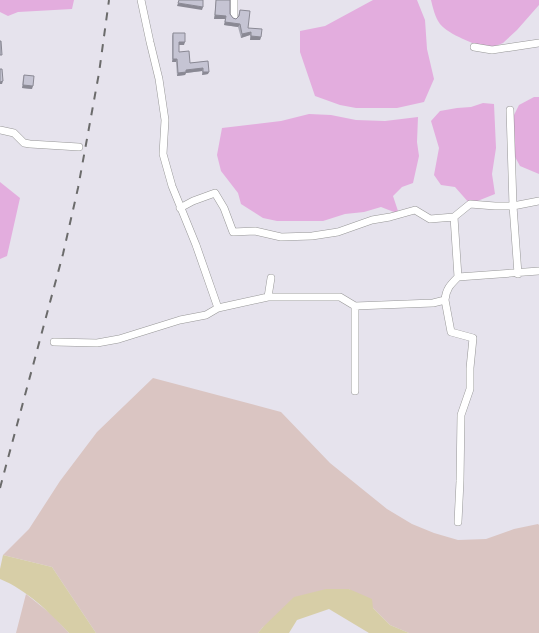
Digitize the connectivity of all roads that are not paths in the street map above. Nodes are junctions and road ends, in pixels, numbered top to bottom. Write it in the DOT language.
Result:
graph roads {
  1 [pos="141,0"];
  2 [pos="234,0"];
  3 [pos="234,17"];
  4 [pos="539,44"];
  5 [pos="474,47"];
  6 [pos="510,110"];
  7 [pos="0,130"];
  8 [pos="79,147"];
  9 [pos="539,201"];
  10 [pos="513,206"];
  11 [pos="180,208"];
  12 [pos="454,217"];
  13 [pos="539,271"];
  14 [pos="518,274"];
  15 [pos="458,277"];
  16 [pos="271,278"];
  17 [pos="268,297"];
  18 [pos="445,300"];
  19 [pos="355,306"];
  20 [pos="218,308"];
  21 [pos="54,342"];
  22 [pos="355,391"];
  23 [pos="458,522"];
  1 -- 11 [label="street"];
  2 -- 3 [label="street"];
  4 -- 5 [label="street"];
  6 -- 10 [label="street"];
  7 -- 8 [label="street"];
  9 -- 10 [label="street"];
  10 -- 12 [label="street"];
  10 -- 14 [label="street"];
  11 -- 12 [label="street"];
  11 -- 20 [label="street"];
  12 -- 15 [label="street"];
  13 -- 14 [label="street"];
  14 -- 15 [label="street"];
  15 -- 18 [label="street"];
  16 -- 17 [label="street"];
  17 -- 19 [label="street"];
  17 -- 20 [label="street"];
  18 -- 19 [label="street"];
  18 -- 23 [label="street"];
  19 -- 22 [label="street"];
  20 -- 21 [label="street"];
}
